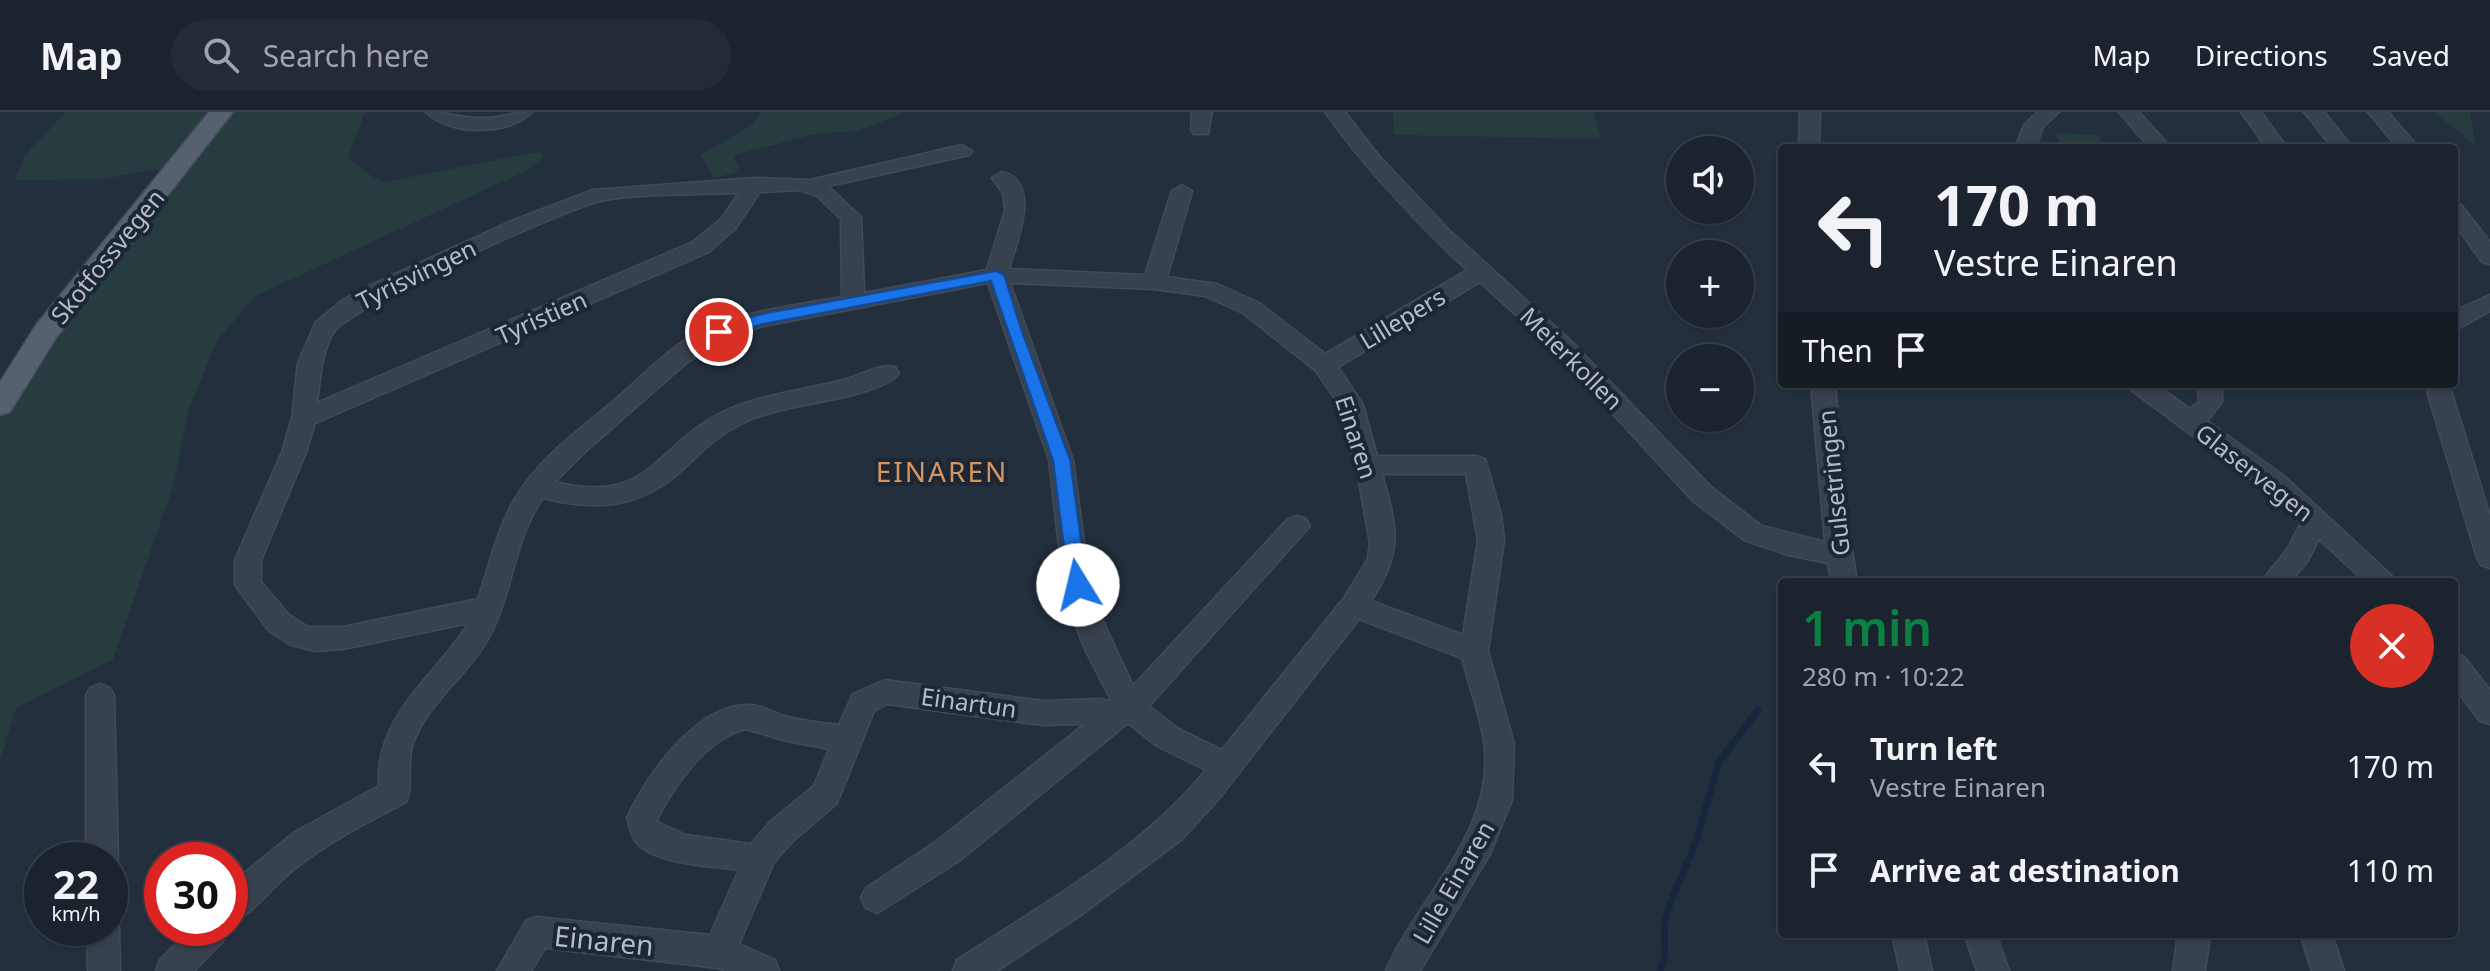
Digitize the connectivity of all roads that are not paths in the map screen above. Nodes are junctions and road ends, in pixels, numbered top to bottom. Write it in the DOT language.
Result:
graph roads {
  1 [pos="221,112"];
  2 [pos="436,112"];
  3 [pos="522,112"];
  4 [pos="1335,112"];
  5 [pos="1810,112"];
  6 [pos="2049,112"];
  7 [pos="2129,112"];
  8 [pos="2251,112"];
  9 [pos="2314,112"];
  10 [pos="2378,112"];
  11 [pos="1809,144"];
  12 [pos="2027,144"];
  13 [pos="2157,144"];
  14 [pos="2274,144"];
  15 [pos="2340,144"];
  16 [pos="2406,144"];
  17 [pos="962,151"];
  18 [pos="1002,178"];
  19 [pos="755,184"];
  20 [pos="813,186"];
  21 [pos="1182,191"];
  22 [pos="2458,214"];
  23 [pos="2490,257"];
  24 [pos="1480,272"];
  25 [pos="996,275"];
  26 [pos="1154,282"];
  27 [pos="2490,302"];
  28 [pos="853,303"];
  29 [pos="2458,320"];
  30 [pos="1324,365"];
  31 [pos="887,373"];
  32 [pos="1823,388"];
  33 [pos="2145,388"];
  34 [pos="2211,388"];
  35 [pos="2438,388"];
  36 [pos="0,405"];
  37 [pos="304,418"];
  38 [pos="2189,420"];
  39 [pos="1368,465"];
  40 [pos="2463,472"];
  41 [pos="2490,481"];
  42 [pos="537,487"];
  43 [pos="2321,523"];
  44 [pos="1297,526"];
  45 [pos="1839,555"];
  46 [pos="2490,558"];
  47 [pos="1843,578"];
  48 [pos="2278,578"];
  49 [pos="2378,578"];
  50 [pos="1354,606"];
  51 [pos="489,608"];
  52 [pos="1474,651"];
  53 [pos="2458,670"];
  54 [pos="100,696"];
  55 [pos="1121,712"];
  56 [pos="2490,712"];
  57 [pos="848,739"];
  58 [pos="1227,766"];
  59 [pos="102,842"];
  60 [pos="759,860"];
  61 [pos="248,888"];
  62 [pos="877,898"];
  63 [pos="1909,938"];
  64 [pos="1981,938"];
  65 [pos="2193,938"];
  66 [pos="2317,938"];
  67 [pos="103,946"];
  68 [pos="196,946"];
  69 [pos="719,952"];
  70 [pos="972,970"];
  71 [pos="104,971"];
  72 [pos="172,971"];
  73 [pos="513,971"];
  74 [pos="763,971"];
  75 [pos="1402,971"];
  76 [pos="1916,971"];
  77 [pos="1993,971"];
  78 [pos="2189,971"];
  79 [pos="2328,971"];
  1 -- 36 [label="main road, Skotfossvegen"];
  2 -- 3 [label="street"];
  4 -- 24 [label="street, Meierkollen"];
  5 -- 11 [label="street"];
  6 -- 12 [label="street"];
  7 -- 13 [label="street"];
  8 -- 14 [label="street"];
  9 -- 15 [label="street"];
  10 -- 16 [label="street"];
  17 -- 20 [label="street, Tyrisvingen"];
  18 -- 25 [label="street"];
  19 -- 20 [label="street, Tyrisvingen"];
  19 -- 37 [label="street, Tyristien"];
  19 -- 37 [label="street, Tyrisvingen"];
  20 -- 28 [label="street"];
  21 -- 26 [label="street"];
  22 -- 23 [label="street"];
  24 -- 30 [label="street, Lillepers"];
  24 -- 45 [label="street, Meierkollen"];
  25 -- 26 [label="street, Einaren"];
  25 -- 28 [label="street, Einaren"];
  25 -- 55 [label="street"];
  26 -- 30 [label="street, Einaren"];
  27 -- 29 [label="street"];
  28 -- 42 [label="street, Einaren"];
  30 -- 39 [label="street, Einaren"];
  31 -- 42 [label="street"];
  32 -- 45 [label="street, Gulsetringen"];
  33 -- 38 [label="street, Glaservegen"];
  34 -- 38 [label="street, Glaservegen"];
  35 -- 40 [label="street"];
  37 -- 51 [label="street, Tyrisvingen"];
  38 -- 43 [label="street, Glaservegen"];
  39 -- 50 [label="street, Einaren"];
  39 -- 52 [label="street, Lille Einaren"];
  40 -- 41 [label="street"];
  40 -- 46 [label="street"];
  42 -- 51 [label="street, Einaren"];
  43 -- 48 [label="street, Glaservegen"];
  43 -- 49 [label="street, Glaservegen"];
  44 -- 55 [label="street"];
  45 -- 47 [label="street, Gulsetringen"];
  50 -- 52 [label="street"];
  50 -- 58 [label="street, Einaren"];
  51 -- 61 [label="street, Einaren"];
  52 -- 75 [label="street, Lille Einaren"];
  53 -- 56 [label="street"];
  54 -- 59 [label="street"];
  55 -- 57 [label="street, Einartun"];
  55 -- 58 [label="street"];
  55 -- 62 [label="street"];
  57 -- 60 [label="street, Einartun"];
  57 -- 60 [label="street"];
  58 -- 70 [label="street, Einaren"];
  60 -- 69 [label="street, Einartun"];
  63 -- 76 [label="street"];
  64 -- 77 [label="street"];
  65 -- 78 [label="street"];
  66 -- 79 [label="street"];
  67 -- 71 [label="street"];
  68 -- 72 [label="street"];
  69 -- 73 [label="street, Einaren"];
  69 -- 74 [label="street, Einaren"];
}
